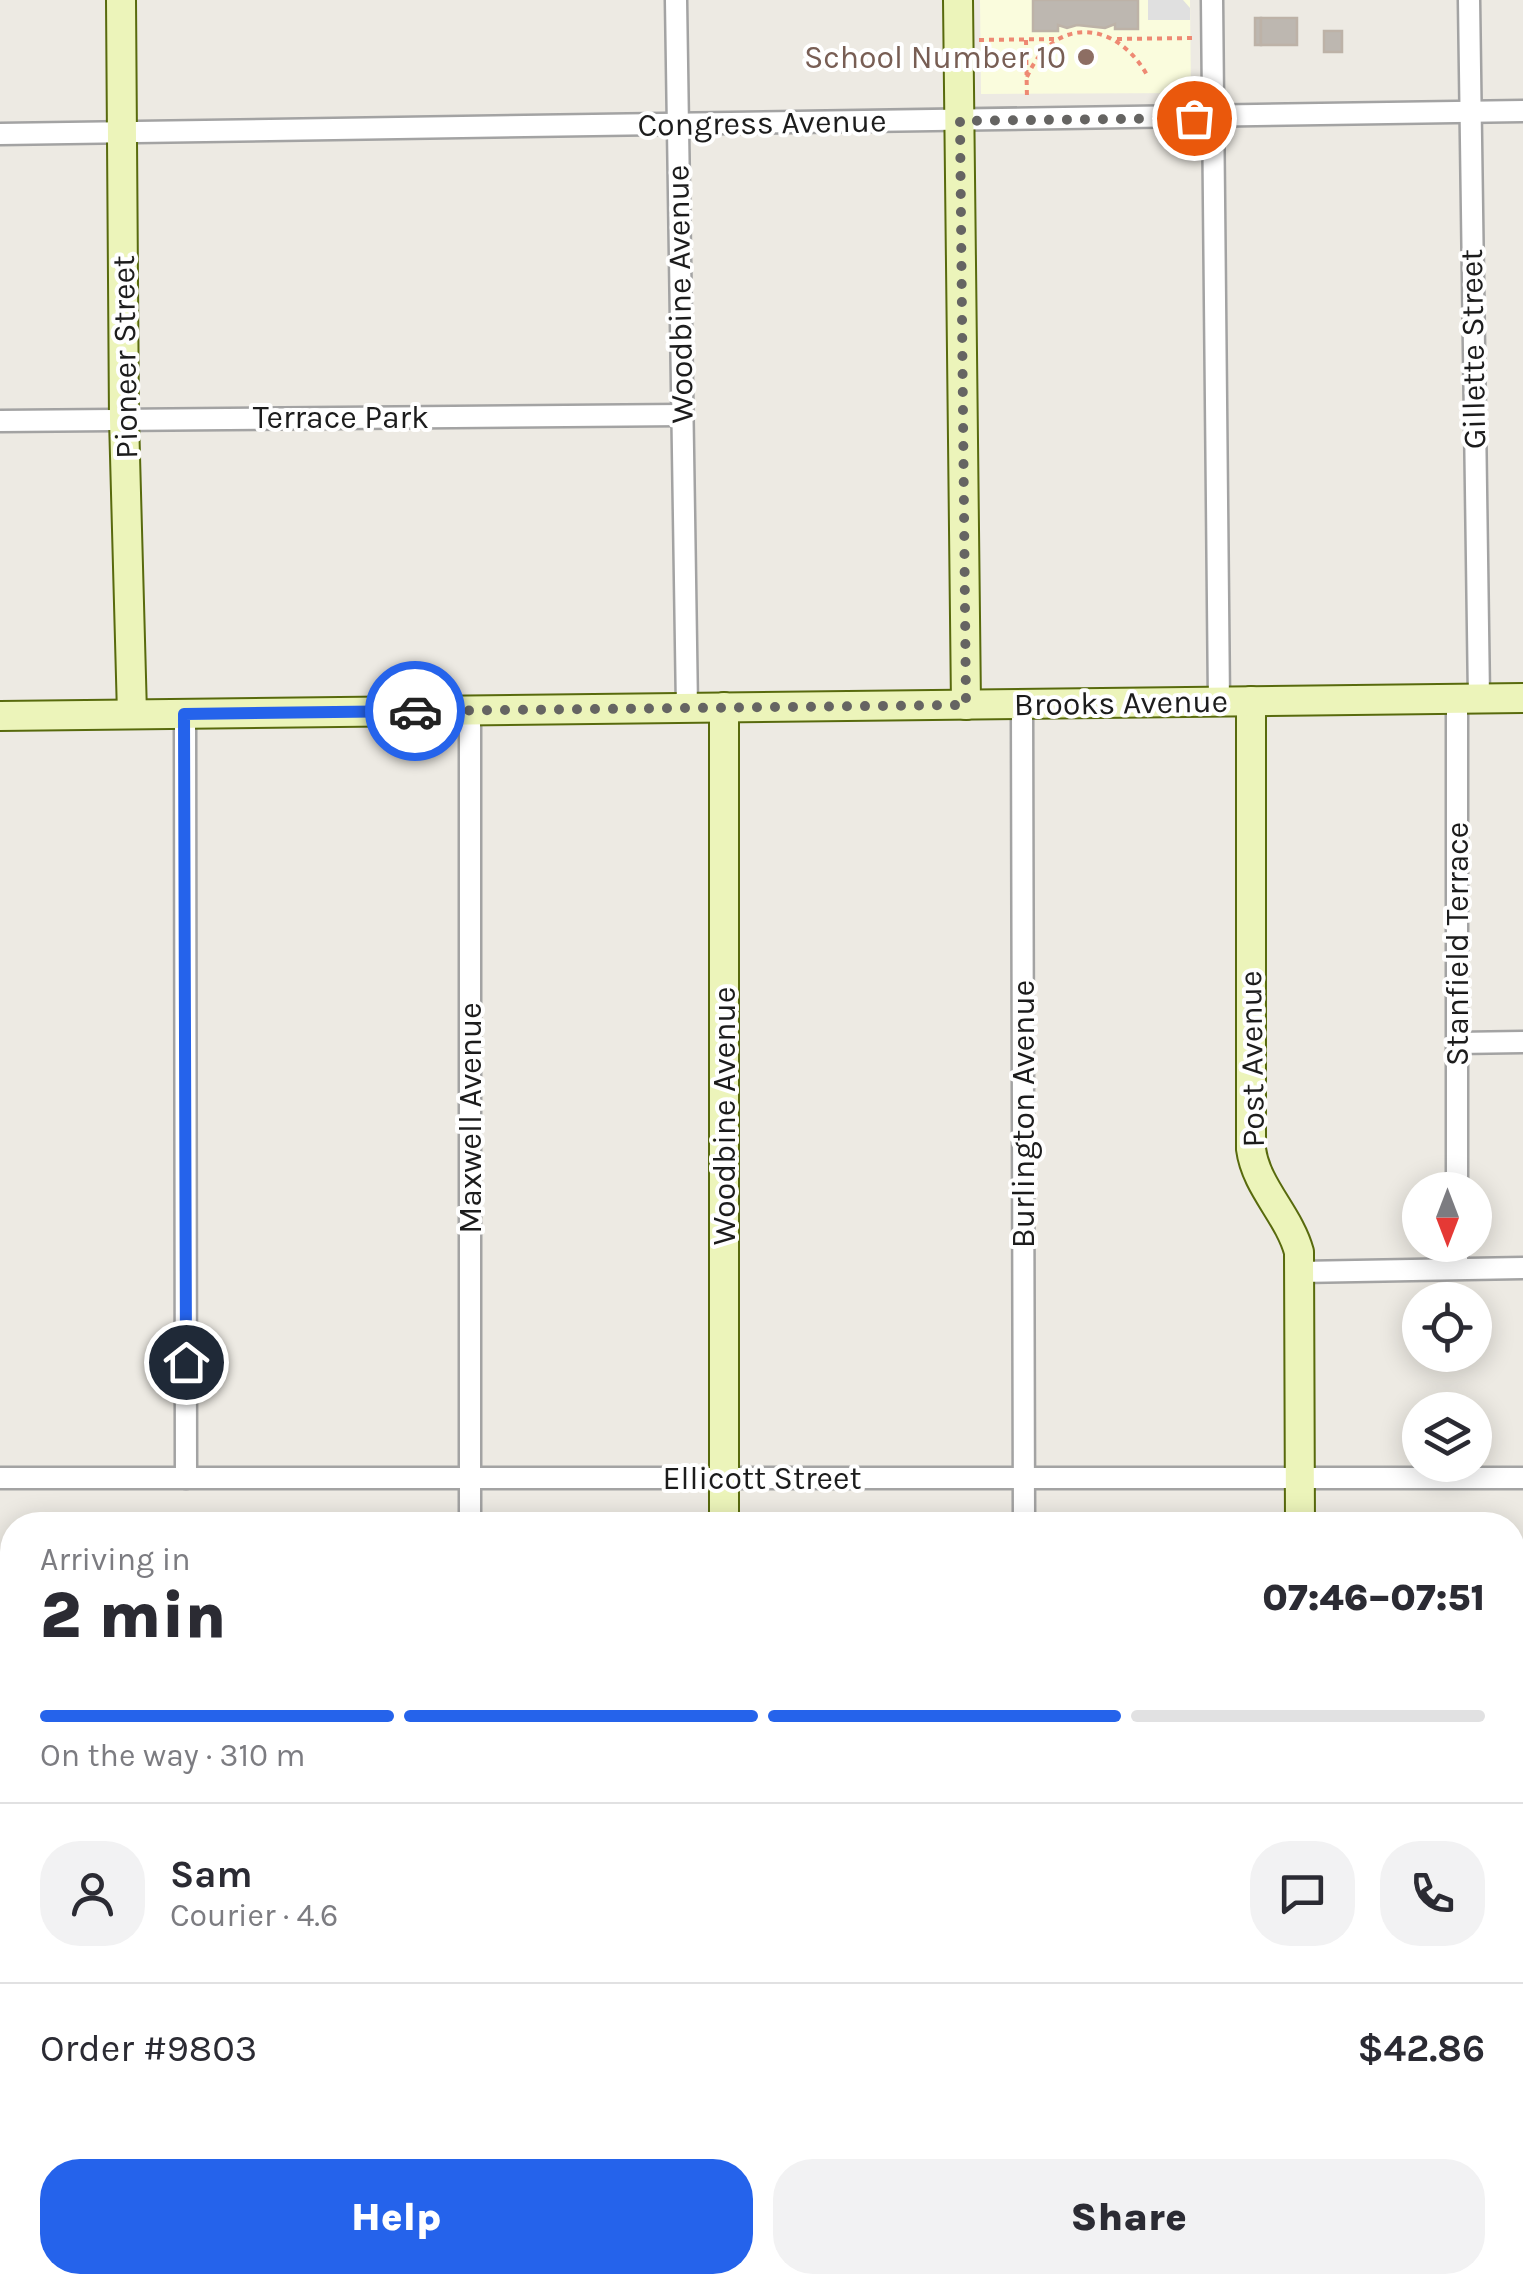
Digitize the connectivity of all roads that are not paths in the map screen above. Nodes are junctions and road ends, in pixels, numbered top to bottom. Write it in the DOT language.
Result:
graph roads {
  1 [pos="121,0"];
  2 [pos="676,0"];
  3 [pos="958,0"];
  4 [pos="1212,0"];
  5 [pos="1469,0"];
  6 [pos="1523,111"];
  7 [pos="1470,112"];
  8 [pos="1213,118"];
  9 [pos="960,121"];
  10 [pos="677,124"];
  11 [pos="123,132"];
  12 [pos="0,134"];
  13 [pos="683,415"];
  14 [pos="124,419"];
  15 [pos="0,421"];
  16 [pos="1523,698"];
  17 [pos="1468,699"];
  18 [pos="1251,701"];
  19 [pos="1219,702"];
  20 [pos="1022,704"];
  21 [pos="966,705"];
  22 [pos="687,708"];
  23 [pos="724,708"];
  24 [pos="470,710"];
  25 [pos="132,714"];
  26 [pos="184,714"];
  27 [pos="0,716"];
  28 [pos="1523,1042"];
  29 [pos="1457,1043"];
  30 [pos="1457,1172"];
  31 [pos="1457,1262"];
  32 [pos="1457,1268"];
  33 [pos="1523,1268"];
  34 [pos="1300,1272"];
  35 [pos="0,1478"];
  36 [pos="186,1478"];
  37 [pos="470,1478"];
  38 [pos="724,1478"];
  39 [pos="1024,1478"];
  40 [pos="1300,1478"];
  41 [pos="1523,1478"];
  42 [pos="470,1512"];
  43 [pos="724,1512"];
  44 [pos="1024,1512"];
  45 [pos="1300,1512"];
  1 -- 11 [label="street, Pioneer Street"];
  2 -- 10 [label="street, Woodbine Avenue"];
  3 -- 9 [label="street"];
  4 -- 8 [label="street"];
  5 -- 7 [label="street, Gillette Street"];
  6 -- 7 [label="street, Congress Avenue"];
  7 -- 8 [label="street, Congress Avenue"];
  7 -- 17 [label="street, Gillette Street"];
  8 -- 9 [label="street, Congress Avenue"];
  8 -- 19 [label="street"];
  9 -- 10 [label="street, Congress Avenue"];
  9 -- 21 [label="street"];
  10 -- 11 [label="street, Congress Avenue"];
  10 -- 13 [label="street, Woodbine Avenue"];
  11 -- 12 [label="street, Congress Avenue"];
  11 -- 14 [label="street, Pioneer Street"];
  13 -- 14 [label="street, Terrace Park"];
  13 -- 22 [label="street, Woodbine Avenue"];
  14 -- 15 [label="street, Terrace Park"];
  14 -- 25 [label="street, Pioneer Street"];
  16 -- 17 [label="street, Brooks Avenue"];
  17 -- 18 [label="street, Brooks Avenue"];
  17 -- 29 [label="street, Stanfield Terrace"];
  18 -- 19 [label="street, Brooks Avenue"];
  18 -- 34 [label="street, Post Avenue"];
  19 -- 20 [label="street, Brooks Avenue"];
  20 -- 21 [label="street, Brooks Avenue"];
  20 -- 39 [label="street, Burlington Avenue"];
  21 -- 23 [label="street, Brooks Avenue"];
  22 -- 23 [label="street, Brooks Avenue"];
  22 -- 24 [label="street, Brooks Avenue"];
  23 -- 38 [label="street, Woodbine Avenue"];
  24 -- 26 [label="street, Brooks Avenue"];
  24 -- 37 [label="street, Maxwell Avenue"];
  25 -- 26 [label="street, Brooks Avenue"];
  25 -- 27 [label="street, Brooks Avenue"];
  26 -- 36 [label="street"];
  28 -- 29 [label="street"];
  29 -- 30 [label="street, Stanfield Terrace"];
  31 -- 32 [label="street"];
  32 -- 33 [label="street"];
  32 -- 34 [label="street"];
  34 -- 40 [label="street, Post Avenue"];
  35 -- 36 [label="street, Ellicott Street"];
  36 -- 37 [label="street, Ellicott Street"];
  37 -- 38 [label="street, Ellicott Street"];
  37 -- 42 [label="street, Maxwell Avenue"];
  38 -- 39 [label="street, Ellicott Street"];
  38 -- 43 [label="street, Woodbine Avenue"];
  39 -- 40 [label="street, Ellicott Street"];
  39 -- 44 [label="street, Burlington Avenue"];
  40 -- 41 [label="street, Ellicott Street"];
  40 -- 45 [label="street, Post Avenue"];
}
